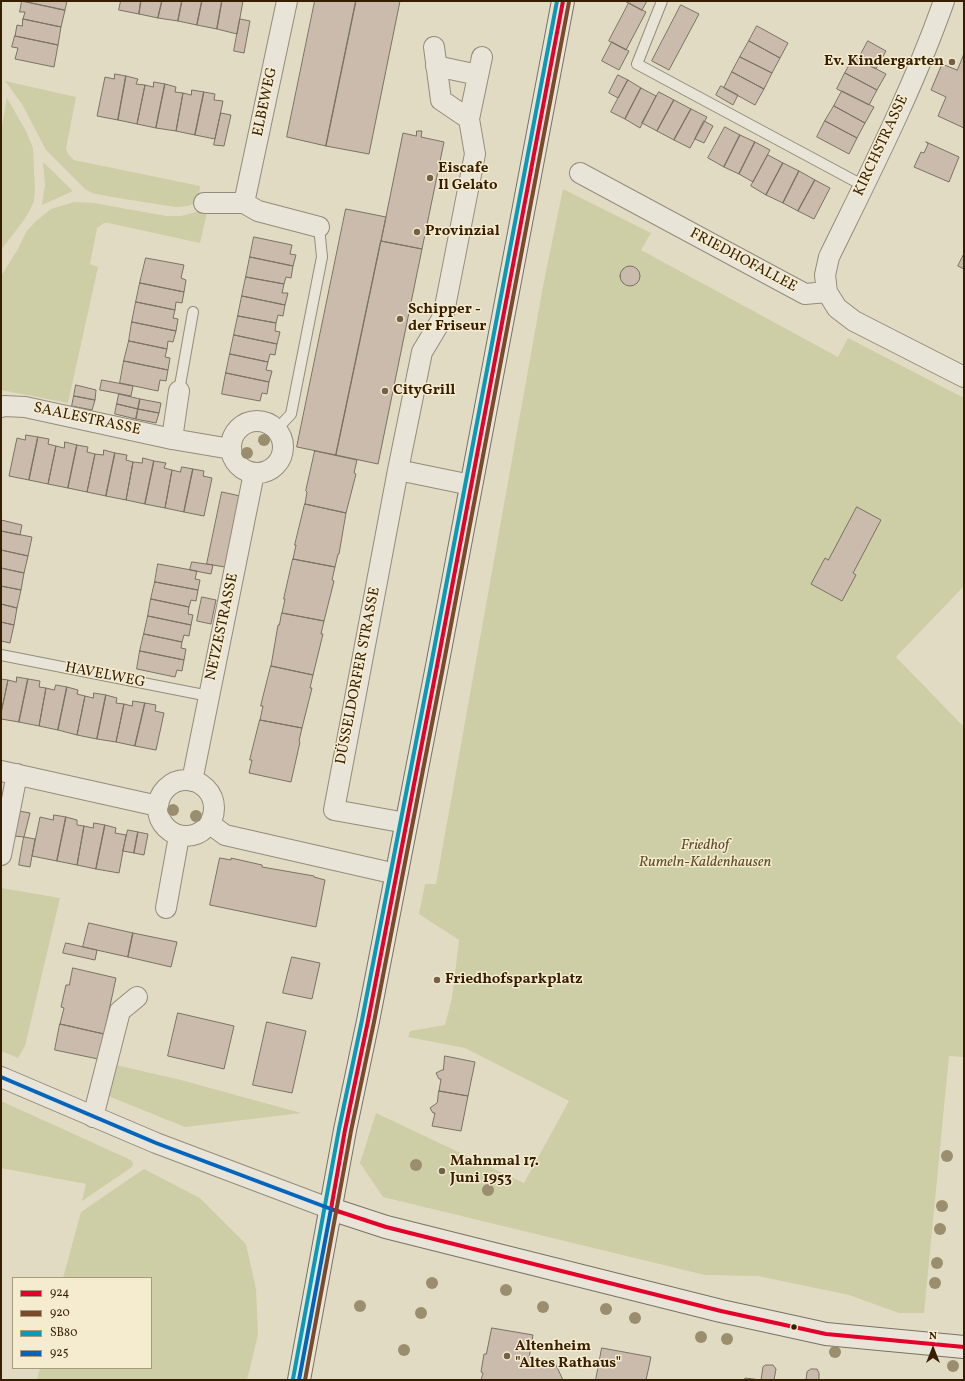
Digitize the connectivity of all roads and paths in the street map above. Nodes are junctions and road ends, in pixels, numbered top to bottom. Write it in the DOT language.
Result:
graph roads {
  1 [pos="288,1"];
  2 [pos="563,1"];
  3 [pos="662,1"];
  4 [pos="944,1"];
  5 [pos="469,119"];
  6 [pos="580,173"];
  7 [pos="864,186"];
  8 [pos="204,203"];
  9 [pos="244,203"];
  10 [pos="319,227"];
  11 [pos="827,292"];
  12 [pos="193,312"];
  13 [pos="964,377"];
  14 [pos="179,391"];
  15 [pos="1,407"];
  16 [pos="277,429"];
  17 [pos="172,439"];
  18 [pos="231,449"];
  19 [pos="398,470"];
  20 [pos="254,473"];
  21 [pos="471,485"];
  22 [pos="1,655"];
  23 [pos="209,696"];
  24 [pos="9,772"];
  25 [pos="192,781"];
  26 [pos="158,806"];
  27 [pos="406,823"];
  28 [pos="210,824"];
  29 [pos="179,836"];
  30 [pos="1,855"];
  31 [pos="396,874"];
  32 [pos="166,908"];
  33 [pos="137,997"];
  34 [pos="1,1077"];
  35 [pos="93,1117"];
  36 [pos="331,1209"];
  37 [pos="964,1347"];
  38 [pos="299,1380"];
  1 -- 9 [label="street, ELBEWEG"];
  2 -- 21 [label="main road"];
  3 -- 7 [label="lane"];
  4 -- 7 [label="street, KIRCHSTRASSE"];
  5 -- 5 [label="street, DÜSSELDORFER STRASSE"];
  5 -- 19 [label="street, DÜSSELDORFER STRASSE"];
  6 -- 11 [label="street, FRIEDHOFALLEE"];
  7 -- 11 [label="street, KIRCHSTRASSE"];
  8 -- 9 [label="street"];
  9 -- 10 [label="street"];
  10 -- 16 [label="lane"];
  11 -- 13 [label="street"];
  12 -- 14 [label="lane"];
  14 -- 17 [label="street"];
  15 -- 17 [label="street, SAALESTRASSE"];
  16 -- 18 [label="street"];
  16 -- 20 [label="street"];
  17 -- 18 [label="street, SAALESTRASSE"];
  18 -- 20 [label="street"];
  19 -- 21 [label="street"];
  19 -- 27 [label="street, DÜSSELDORFER STRASSE"];
  20 -- 23 [label="street, NETZESTRASSE"];
  21 -- 27 [label="main road"];
  22 -- 23 [label="lane, HAVELWEG"];
  23 -- 25 [label="street, NETZESTRASSE"];
  24 -- 26 [label="street"];
  24 -- 30 [label="street"];
  25 -- 26 [label="street"];
  25 -- 28 [label="street"];
  26 -- 29 [label="street"];
  27 -- 31 [label="main road"];
  28 -- 29 [label="street"];
  28 -- 31 [label="street"];
  29 -- 32 [label="street"];
  31 -- 36 [label="main road"];
  33 -- 35 [label="street"];
  34 -- 35 [label="street"];
  35 -- 36 [label="street"];
  36 -- 37 [label="main road"];
  36 -- 38 [label="main road"];
}
